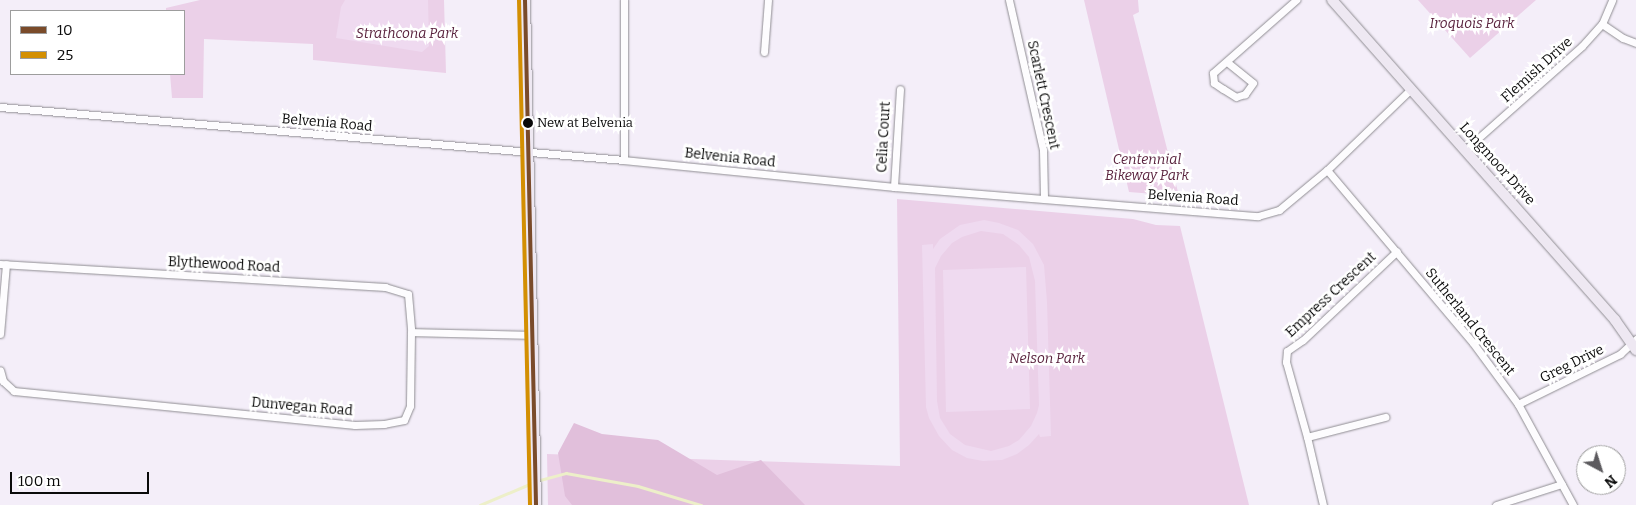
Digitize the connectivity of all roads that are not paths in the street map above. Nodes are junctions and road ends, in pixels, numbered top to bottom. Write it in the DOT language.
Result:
graph roads {
  1 [pos="525,0"];
  2 [pos="624,0"];
  3 [pos="768,0"];
  4 [pos="1009,0"];
  5 [pos="1296,0"];
  6 [pos="1332,0"];
  7 [pos="1612,0"];
  8 [pos="1602,24"];
  9 [pos="1636,43"];
  10 [pos="764,52"];
  11 [pos="1226,62"];
  12 [pos="900,89"];
  13 [pos="1411,89"];
  14 [pos="0,107"];
  15 [pos="1466,149"];
  16 [pos="529,152"];
  17 [pos="624,160"];
  18 [pos="1327,170"];
  19 [pos="894,186"];
  20 [pos="1044,197"];
  21 [pos="1397,251"];
  22 [pos="3,264"];
  23 [pos="411,332"];
  24 [pos="0,334"];
  25 [pos="532,335"];
  26 [pos="1635,344"];
  27 [pos="0,370"];
  28 [pos="1518,404"];
  29 [pos="1385,417"];
  30 [pos="1307,437"];
  31 [pos="1562,484"];
  32 [pos="536,505"];
  33 [pos="1323,505"];
  34 [pos="1496,505"];
  35 [pos="1573,505"];
  1 -- 16 [label="main road"];
  2 -- 17 [label="street"];
  3 -- 10 [label="street"];
  4 -- 20 [label="street, Scarlett Crescent"];
  5 -- 11 [label="street"];
  6 -- 13 [label="main road, Longmoor Drive"];
  7 -- 8 [label="street, Flemish Drive"];
  8 -- 9 [label="street"];
  8 -- 15 [label="street, Flemish Drive"];
  11 -- 11 [label="street"];
  12 -- 19 [label="street, Celia Court"];
  13 -- 15 [label="main road, Longmoor Drive"];
  13 -- 18 [label="street, Belvenia Road"];
  14 -- 16 [label="street, Belvenia Road"];
  15 -- 26 [label="main road, Longmoor Drive"];
  16 -- 17 [label="street, Belvenia Road"];
  16 -- 25 [label="main road"];
  17 -- 19 [label="street, Belvenia Road"];
  18 -- 20 [label="street, Belvenia Road"];
  18 -- 21 [label="street, Sutherland Crescent"];
  19 -- 20 [label="street, Belvenia Road"];
  21 -- 28 [label="street, Sutherland Crescent"];
  21 -- 30 [label="street, Empress Crescent"];
  22 -- 23 [label="street, Blythewood Road"];
  22 -- 24 [label="street"];
  23 -- 25 [label="street"];
  23 -- 27 [label="street, Dunvegan Road"];
  25 -- 32 [label="main road"];
  26 -- 28 [label="street, Greg Drive"];
  28 -- 31 [label="street, Sutherland Crescent"];
  29 -- 30 [label="street"];
  30 -- 33 [label="street, Empress Crescent"];
  31 -- 34 [label="street"];
  31 -- 35 [label="street, Sutherland Crescent"];
}
